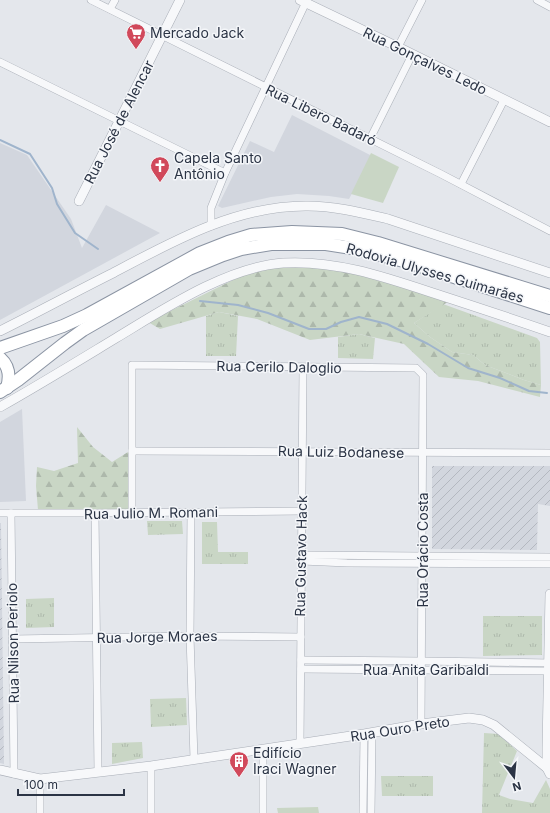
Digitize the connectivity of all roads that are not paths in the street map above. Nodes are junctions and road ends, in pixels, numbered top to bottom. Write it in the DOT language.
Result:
graph roads {
  1 [pos="91,0"];
  2 [pos="115,0"];
  3 [pos="180,0"];
  4 [pos="422,0"];
  5 [pos="537,0"];
  6 [pos="304,1"];
  7 [pos="550,7"];
  8 [pos="110,9"];
  9 [pos="163,35"];
  10 [pos="398,47"];
  11 [pos="412,55"];
  12 [pos="0,62"];
  13 [pos="266,88"];
  14 [pos="504,100"];
  15 [pos="120,121"];
  16 [pos="550,122"];
  17 [pos="370,139"];
  18 [pos="225,173"];
  19 [pos="461,184"];
  20 [pos="79,201"];
  21 [pos="210,226"];
  22 [pos="550,230"];
  23 [pos="550,273"];
  24 [pos="550,296"];
  25 [pos="550,308"];
  26 [pos="0,331"];
  27 [pos="550,332"];
  28 [pos="0,348"];
  29 [pos="0,358"];
  30 [pos="303,368"];
  31 [pos="423,375"];
  32 [pos="3,390"];
  33 [pos="0,408"];
  34 [pos="132,450"];
  35 [pos="302,452"];
  36 [pos="423,453"];
  37 [pos="550,453"];
  38 [pos="302,511"];
  39 [pos="11,512"];
  40 [pos="132,512"];
  41 [pos="191,512"];
  42 [pos="0,513"];
  43 [pos="95,513"];
  44 [pos="347,555"];
  45 [pos="379,555"];
  46 [pos="550,557"];
  47 [pos="302,558"];
  48 [pos="423,560"];
  49 [pos="504,560"];
  50 [pos="347,563"];
  51 [pos="380,563"];
  52 [pos="550,564"];
  53 [pos="550,594"];
  54 [pos="190,636"];
  55 [pos="301,636"];
  56 [pos="13,638"];
  57 [pos="97,638"];
  58 [pos="301,660"];
  59 [pos="340,661"];
  60 [pos="376,661"];
  61 [pos="422,661"];
  62 [pos="469,662"];
  63 [pos="502,662"];
  64 [pos="549,667"];
  65 [pos="301,669"];
  66 [pos="340,670"];
  67 [pos="376,670"];
  68 [pos="422,670"];
  69 [pos="469,670"];
  70 [pos="502,670"];
  71 [pos="421,724"];
  72 [pos="368,734"];
  73 [pos="300,744"];
  74 [pos="546,748"];
  75 [pos="263,750"];
  76 [pos="530,754"];
  77 [pos="194,759"];
  78 [pos="151,766"];
  79 [pos="0,770"];
  80 [pos="549,770"];
  81 [pos="98,772"];
  82 [pos="14,774"];
  83 [pos="40,779"];
  84 [pos="363,790"];
  85 [pos="371,791"];
  86 [pos="40,813"];
  87 [pos="151,813"];
  88 [pos="263,813"];
  89 [pos="363,813"];
  90 [pos="371,813"];
  1 -- 8 [label="street, Rua Libero Badaró"];
  2 -- 8 [label="street"];
  3 -- 9 [label="street, Rua José de Alencar"];
  4 -- 10 [label="street"];
  5 -- 7 [label="street"];
  6 -- 10 [label="street, Rua Gonçalves Ledo"];
  6 -- 13 [label="street"];
  8 -- 9 [label="street, Rua Libero Badaró"];
  9 -- 13 [label="street, Rua Libero Badaró"];
  9 -- 15 [label="street, Rua José de Alencar"];
  10 -- 11 [label="street, Rua Gonçalves Ledo"];
  11 -- 14 [label="street, Rua Gonçalves Ledo"];
  11 -- 17 [label="street"];
  12 -- 15 [label="street"];
  13 -- 17 [label="street, Rua Libero Badaró"];
  13 -- 18 [label="street"];
  14 -- 16 [label="street, Rua Gonçalves Ledo"];
  14 -- 19 [label="street"];
  15 -- 18 [label="street"];
  15 -- 20 [label="street, Rua José de Alencar"];
  17 -- 19 [label="street, Rua Libero Badaró"];
  18 -- 21 [label="street"];
  19 -- 22 [label="street, Rua Libero Badaró"];
  21 -- 23 [label="street"];
  21 -- 26 [label="street"];
  24 -- 28 [label="highway, Rodovia Ulysses Guimarães"];
  25 -- 32 [label="highway, Rodovia Ulysses Guimarães"];
  27 -- 33 [label="street"];
  29 -- 32 [label="highway"];
  30 -- 31 [label="street, Rua Cerilo Daloglio"];
  30 -- 34 [label="street, Rua Cerilo Daloglio"];
  30 -- 35 [label="street, Rua Gustavo Hack"];
  31 -- 36 [label="street, Rua Orácio Costa"];
  34 -- 35 [label="street, Rua Luiz Bodanese"];
  34 -- 40 [label="street"];
  35 -- 36 [label="street, Rua Luiz Bodanese"];
  35 -- 38 [label="street, Rua Gustavo Hack"];
  36 -- 37 [label="street, Rua Luiz Bodanese"];
  36 -- 48 [label="street, Rua Orácio Costa"];
  38 -- 41 [label="street, Rua Julio M. Romani"];
  38 -- 47 [label="street, Rua Gustavo Hack"];
  39 -- 42 [label="street, Rua Julio M. Romani"];
  39 -- 43 [label="street, Rua Julio M. Romani"];
  39 -- 56 [label="street, Rua Nilson Periolo"];
  40 -- 41 [label="street, Rua Julio M. Romani"];
  40 -- 43 [label="street, Rua Julio M. Romani"];
  41 -- 54 [label="street"];
  43 -- 57 [label="street"];
  44 -- 45 [label="street"];
  44 -- 47 [label="street"];
  44 -- 50 [label="street"];
  45 -- 48 [label="street"];
  45 -- 51 [label="street"];
  46 -- 49 [label="street"];
  47 -- 50 [label="street"];
  47 -- 55 [label="street, Rua Gustavo Hack"];
  48 -- 49 [label="street"];
  48 -- 51 [label="street"];
  48 -- 61 [label="street, Rua Orácio Costa"];
  49 -- 52 [label="street"];
  50 -- 51 [label="street"];
  53 -- 64 [label="street"];
  54 -- 55 [label="street, Rua Jorge Moraes"];
  54 -- 57 [label="street, Rua Jorge Moraes"];
  54 -- 77 [label="street"];
  55 -- 58 [label="street, Rua Gustavo Hack"];
  56 -- 57 [label="street, Rua Jorge Moraes"];
  56 -- 82 [label="street, Rua Nilson Periolo"];
  57 -- 81 [label="street"];
  58 -- 59 [label="street, Rua Anita Garibaldi"];
  58 -- 65 [label="street, Rua Gustavo Hack"];
  59 -- 60 [label="street, Rua Anita Garibaldi"];
  59 -- 66 [label="street"];
  60 -- 61 [label="street, Rua Anita Garibaldi"];
  60 -- 67 [label="street"];
  61 -- 62 [label="street, Rua Anita Garibaldi"];
  61 -- 68 [label="street, Rua Orácio Costa"];
  62 -- 63 [label="street, Rua Anita Garibaldi"];
  62 -- 69 [label="street"];
  63 -- 64 [label="street, Rua Anita Garibaldi"];
  63 -- 70 [label="street"];
  64 -- 70 [label="street, Rua Anita Garibaldi"];
  64 -- 74 [label="street"];
  65 -- 66 [label="street, Rua Anita Garibaldi"];
  65 -- 73 [label="street, Rua Gustavo Hack"];
  66 -- 67 [label="street, Rua Anita Garibaldi"];
  67 -- 68 [label="street, Rua Anita Garibaldi"];
  68 -- 69 [label="street, Rua Anita Garibaldi"];
  68 -- 71 [label="street, Rua Orácio Costa"];
  69 -- 70 [label="street, Rua Anita Garibaldi"];
  71 -- 72 [label="street, Rua Ouro Preto"];
  71 -- 76 [label="street, Rua Ouro Preto"];
  72 -- 73 [label="street, Rua Ouro Preto"];
  72 -- 84 [label="street"];
  72 -- 85 [label="street"];
  73 -- 75 [label="street, Rua Ouro Preto"];
  74 -- 76 [label="street"];
  74 -- 80 [label="street"];
  75 -- 77 [label="street, Rua Ouro Preto"];
  75 -- 88 [label="street"];
  76 -- 80 [label="street, Rua Ouro Preto"];
  77 -- 78 [label="street, Rua Ouro Preto"];
  78 -- 81 [label="street, Rua Ouro Preto"];
  78 -- 87 [label="street"];
  79 -- 82 [label="street, Rua Ouro Preto"];
  81 -- 83 [label="street, Rua Ouro Preto"];
  82 -- 83 [label="street, Rua Ouro Preto"];
  83 -- 86 [label="street"];
  84 -- 85 [label="street"];
  84 -- 89 [label="street"];
  85 -- 90 [label="street"];
}
